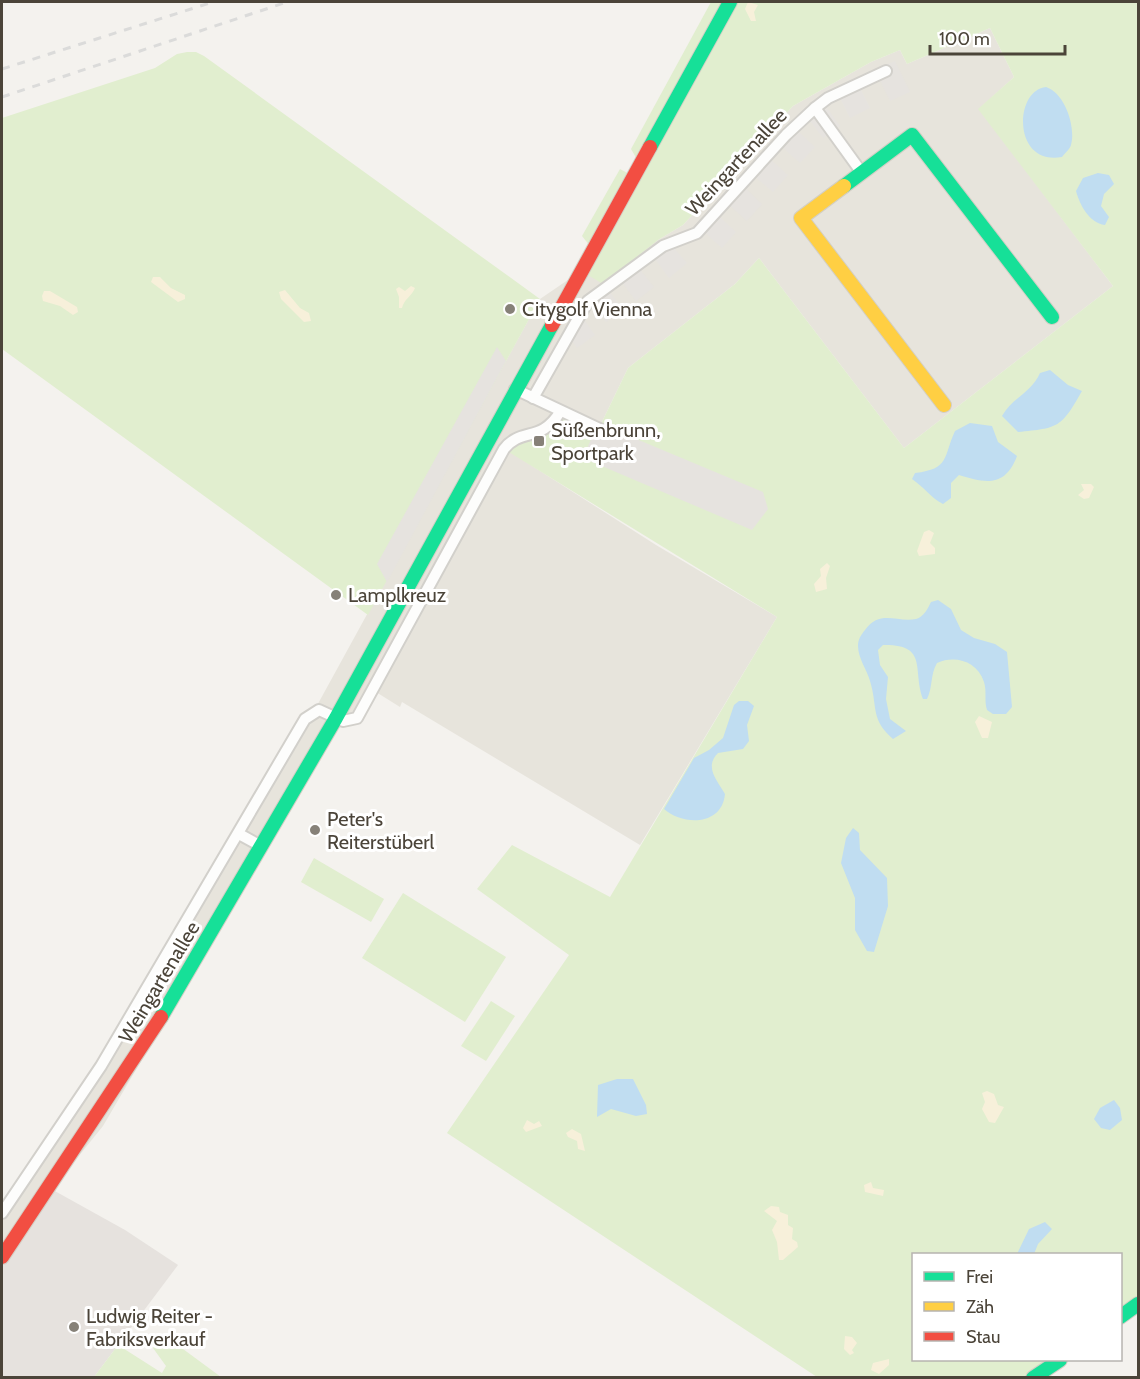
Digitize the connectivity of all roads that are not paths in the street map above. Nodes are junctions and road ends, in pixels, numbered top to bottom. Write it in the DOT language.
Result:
graph roads {
  1 [pos="730,2"];
  2 [pos="886,71"];
  3 [pos="815,108"];
  4 [pos="862,173"];
  5 [pos="1052,317"];
  6 [pos="515,389"];
  7 [pos="532,398"];
  8 [pos="944,405"];
  9 [pos="560,412"];
  10 [pos="604,431"];
  11 [pos="379,638"];
  12 [pos="395,648"];
  13 [pos="336,718"];
  14 [pos="239,834"];
  15 [pos="261,846"];
  16 [pos="2,1213"];
  17 [pos="2,1257"];
  18 [pos="1138,1304"];
  19 [pos="1122,1316"];
  20 [pos="1057,1361"];
  21 [pos="1033,1377"];
  1 -- 6 [label="street, Weingartenallee"];
  2 -- 3 [label="street, Weingartenallee"];
  3 -- 4 [label="street"];
  3 -- 7 [label="street, Weingartenallee"];
  4 -- 5 [label="street"];
  4 -- 8 [label="street"];
  6 -- 7 [label="street"];
  6 -- 11 [label="street, Weingartenallee"];
  7 -- 9 [label="street"];
  9 -- 10 [label="street"];
  9 -- 12 [label="street, Weingartenallee"];
  11 -- 12 [label="street"];
  11 -- 13 [label="street, Weingartenallee"];
  12 -- 13 [label="street, Weingartenallee"];
  13 -- 14 [label="street, Weingartenallee"];
  13 -- 15 [label="street, Weingartenallee"];
  14 -- 15 [label="street"];
  14 -- 16 [label="street, Weingartenallee"];
  15 -- 17 [label="street, Weingartenallee"];
  18 -- 19 [label="street"];
  20 -- 21 [label="street"];
}
